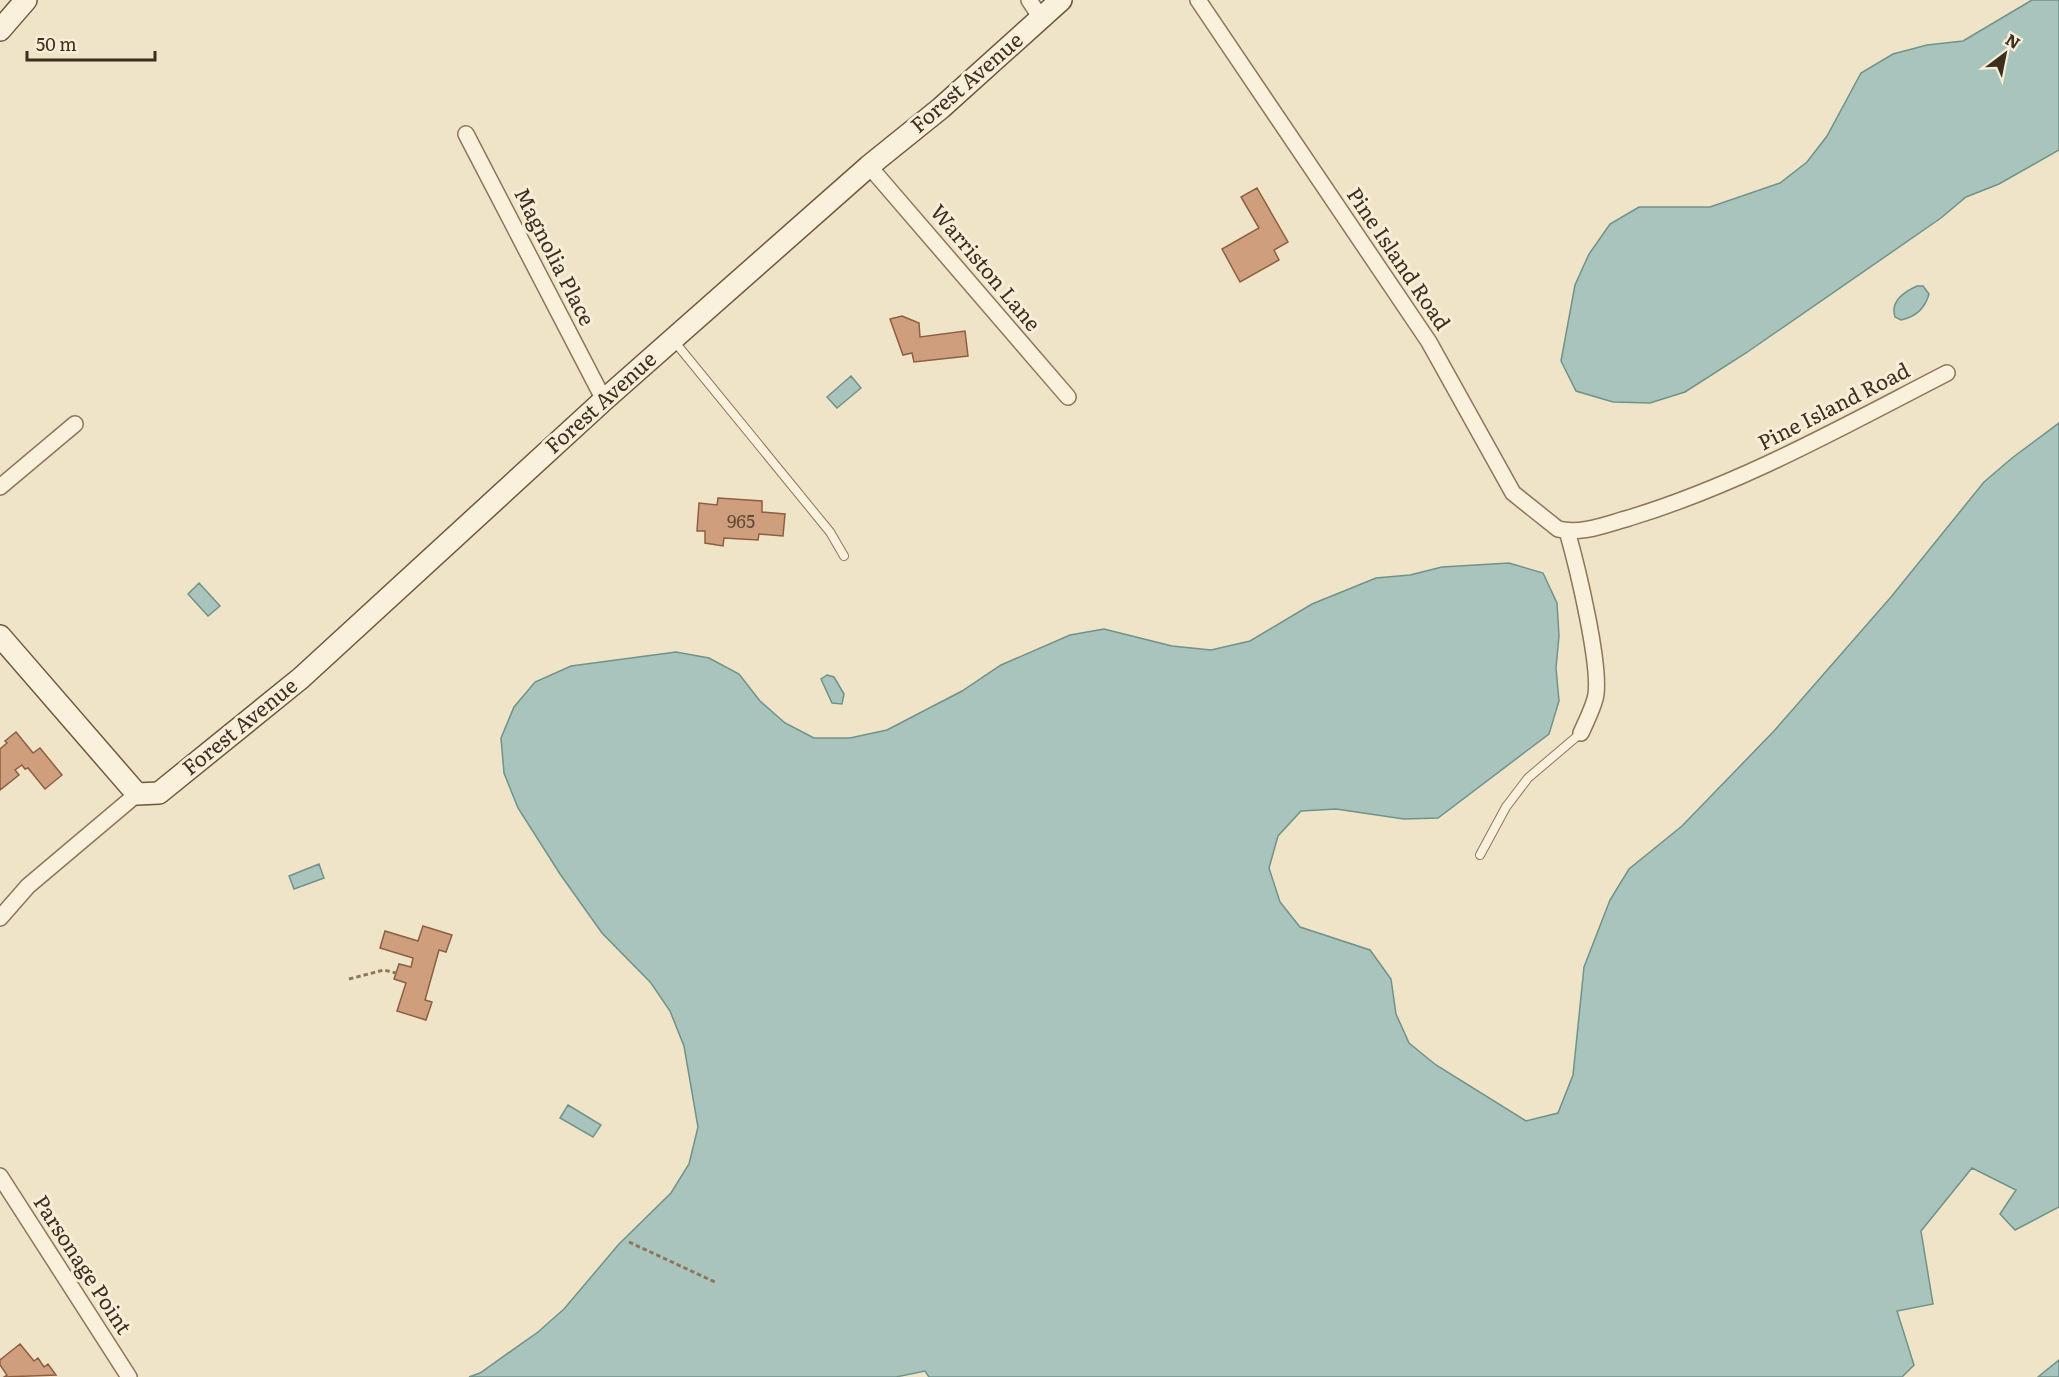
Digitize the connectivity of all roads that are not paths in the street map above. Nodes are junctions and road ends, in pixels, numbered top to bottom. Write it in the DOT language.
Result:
graph roads {
  1 [pos="26,0"];
  2 [pos="1029,0"];
  3 [pos="1061,0"];
  4 [pos="1198,0"];
  5 [pos="1041,18"];
  6 [pos="0,30"];
  7 [pos="466,134"];
  8 [pos="869,166"];
  9 [pos="673,339"];
  10 [pos="1947,373"];
  11 [pos="1068,397"];
  12 [pos="604,399"];
  13 [pos="75,424"];
  14 [pos="0,487"];
  15 [pos="1567,531"];
  16 [pos="844,556"];
  17 [pos="0,636"];
  18 [pos="1581,733"];
  19 [pos="137,794"];
  20 [pos="1480,855"];
  21 [pos="0,918"];
  22 [pos="0,1176"];
  23 [pos="129,1377"];
  1 -- 6 [label="street"];
  2 -- 5 [label="street"];
  3 -- 5 [label="street, Forest Avenue"];
  4 -- 15 [label="street, Pine Island Road"];
  5 -- 8 [label="street, Forest Avenue"];
  7 -- 12 [label="street, Magnolia Place"];
  8 -- 9 [label="street, Forest Avenue"];
  8 -- 11 [label="street, Warriston Lane"];
  9 -- 12 [label="street, Forest Avenue"];
  9 -- 16 [label="lane"];
  10 -- 15 [label="street, Pine Island Road"];
  12 -- 19 [label="street, Forest Avenue"];
  13 -- 14 [label="street"];
  15 -- 18 [label="street"];
  17 -- 19 [label="street"];
  18 -- 20 [label="lane"];
  19 -- 21 [label="street"];
  22 -- 23 [label="street, Parsonage Point"];
}
